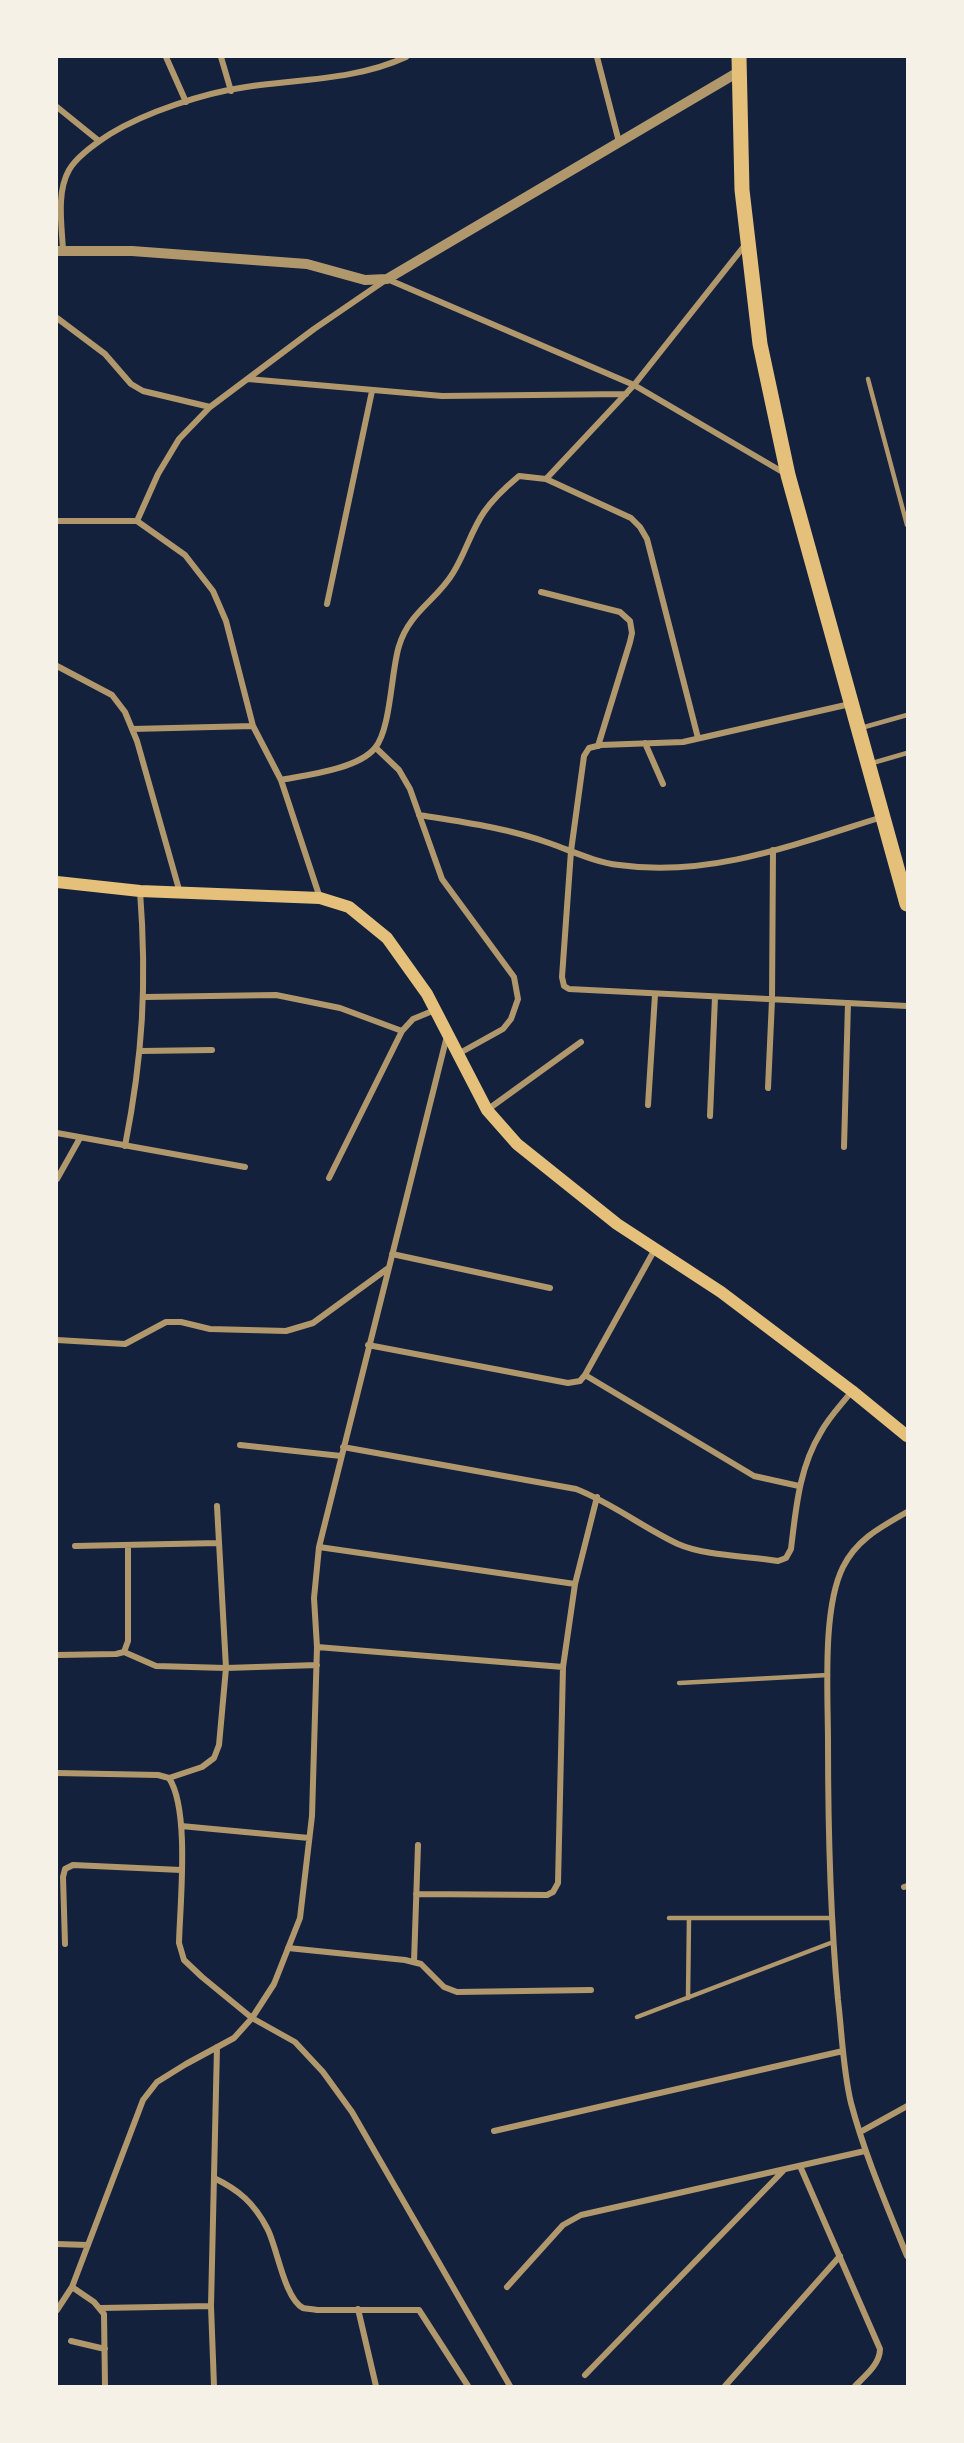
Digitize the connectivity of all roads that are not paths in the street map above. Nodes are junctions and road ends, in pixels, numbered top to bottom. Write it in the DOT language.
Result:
graph roads {
  1 [pos="166,57"];
  2 [pos="221,57"];
  3 [pos="406,57"];
  4 [pos="597,57"];
  5 [pos="740,64"];
  6 [pos="231,91"];
  7 [pos="186,102"];
  8 [pos="58,109"];
  9 [pos="99,141"];
  10 [pos="619,142"];
  11 [pos="747,242"];
  12 [pos="60,251"];
  13 [pos="387,279"];
  14 [pos="57,318"];
  15 [pos="248,379"];
  16 [pos="868,379"];
  17 [pos="634,385"];
  18 [pos="372,391"];
  19 [pos="626,394"];
  20 [pos="210,407"];
  21 [pos="788,475"];
  22 [pos="546,479"];
  23 [pos="57,520"];
  24 [pos="137,521"];
  25 [pos="907,525"];
  26 [pos="541,592"];
  27 [pos="327,604"];
  28 [pos="57,666"];
  29 [pos="852,704"];
  30 [pos="907,715"];
  31 [pos="254,726"];
  32 [pos="132,729"];
  33 [pos="859,729"];
  34 [pos="698,738"];
  35 [pos="645,743"];
  36 [pos="597,746"];
  37 [pos="375,748"];
  38 [pos="907,753"];
  39 [pos="869,764"];
  40 [pos="281,780"];
  41 [pos="663,784"];
  42 [pos="419,815"];
  43 [pos="883,816"];
  44 [pos="773,850"];
  45 [pos="571,851"];
  46 [pos="57,882"];
  47 [pos="140,891"];
  48 [pos="180,892"];
  49 [pos="320,898"];
  50 [pos="907,904"];
  51 [pos="655,995"];
  52 [pos="715,997"];
  53 [pos="145,998"];
  54 [pos="772,1000"];
  55 [pos="848,1003"];
  56 [pos="907,1006"];
  57 [pos="435,1010"];
  58 [pos="402,1031"];
  59 [pos="448,1034"];
  60 [pos="581,1042"];
  61 [pos="212,1050"];
  62 [pos="141,1051"];
  63 [pos="458,1054"];
  64 [pos="768,1088"];
  65 [pos="648,1105"];
  66 [pos="487,1110"];
  67 [pos="710,1116"];
  68 [pos="57,1133"];
  69 [pos="80,1138"];
  70 [pos="125,1146"];
  71 [pos="844,1148"];
  72 [pos="245,1167"];
  73 [pos="329,1178"];
  74 [pos="57,1179"];
  75 [pos="655,1248"];
  76 [pos="392,1254"];
  77 [pos="388,1269"];
  78 [pos="550,1288"];
  79 [pos="57,1340"];
  80 [pos="368,1345"];
  81 [pos="585,1375"];
  82 [pos="852,1391"];
  83 [pos="907,1436"];
  84 [pos="240,1445"];
  85 [pos="342,1447"];
  86 [pos="340,1456"];
  87 [pos="799,1486"];
  88 [pos="597,1497"];
  89 [pos="217,1506"];
  90 [pos="907,1512"];
  91 [pos="219,1543"];
  92 [pos="128,1545"];
  93 [pos="75,1546"];
  94 [pos="319,1547"];
  95 [pos="575,1584"];
  96 [pos="317,1647"];
  97 [pos="124,1652"];
  98 [pos="57,1655"];
  99 [pos="316,1665"];
  100 [pos="563,1667"];
  101 [pos="226,1668"];
  102 [pos="828,1676"];
  103 [pos="679,1683"];
  104 [pos="57,1773"];
  105 [pos="168,1778"];
  106 [pos="181,1826"];
  107 [pos="309,1838"];
  108 [pos="418,1845"];
  109 [pos="181,1870"];
  110 [pos="416,1894"];
  111 [pos="669,1918"];
  112 [pos="689,1918"];
  113 [pos="831,1918"];
  114 [pos="833,1942"];
  115 [pos="65,1944"];
  116 [pos="288,1948"];
  117 [pos="414,1962"];
  118 [pos="591,1990"];
  119 [pos="688,1998"];
  120 [pos="637,2017"];
  121 [pos="252,2018"];
  122 [pos="217,2046"];
  123 [pos="843,2051"];
  124 [pos="907,2106"];
  125 [pos="494,2131"];
  126 [pos="860,2132"];
  127 [pos="865,2151"];
  128 [pos="800,2166"];
  129 [pos="784,2169"];
  130 [pos="214,2178"];
  131 [pos="57,2244"];
  132 [pos="88,2245"];
  133 [pos="840,2256"];
  134 [pos="907,2256"];
  135 [pos="72,2287"];
  136 [pos="507,2287"];
  137 [pos="211,2306"];
  138 [pos="101,2308"];
  139 [pos="358,2309"];
  140 [pos="57,2310"];
  141 [pos="71,2341"];
  142 [pos="105,2349"];
  143 [pos="585,2375"];
  144 [pos="105,2386"];
  145 [pos="214,2386"];
  146 [pos="376,2386"];
  147 [pos="468,2386"];
  148 [pos="510,2386"];
  149 [pos="725,2386"];
  150 [pos="855,2386"];
  1 -- 7 [label="street"];
  2 -- 6 [label="street"];
  3 -- 6 [label="street"];
  4 -- 10 [label="street"];
  5 -- 10 [label="street"];
  5 -- 11 [label="main road"];
  6 -- 7 [label="street"];
  7 -- 9 [label="street"];
  8 -- 9 [label="street"];
  9 -- 12 [label="street"];
  10 -- 13 [label="street"];
  11 -- 17 [label="street"];
  11 -- 21 [label="main road"];
  12 -- 13 [label="street"];
  13 -- 15 [label="street"];
  13 -- 17 [label="street"];
  14 -- 20 [label="street"];
  15 -- 18 [label="street"];
  15 -- 20 [label="street"];
  16 -- 25 [label="lane"];
  17 -- 19 [label="street"];
  17 -- 21 [label="street"];
  18 -- 19 [label="street"];
  18 -- 27 [label="street"];
  19 -- 22 [label="street"];
  20 -- 24 [label="street"];
  21 -- 29 [label="main road"];
  22 -- 34 [label="street"];
  22 -- 37 [label="street"];
  23 -- 24 [label="street"];
  24 -- 31 [label="street"];
  26 -- 36 [label="street"];
  28 -- 32 [label="street"];
  29 -- 33 [label="main road"];
  29 -- 34 [label="street"];
  30 -- 33 [label="lane"];
  31 -- 32 [label="street"];
  31 -- 40 [label="street"];
  32 -- 48 [label="street"];
  33 -- 39 [label="main road"];
  34 -- 35 [label="street"];
  35 -- 36 [label="street"];
  35 -- 41 [label="street"];
  36 -- 45 [label="street"];
  37 -- 40 [label="street"];
  37 -- 42 [label="street"];
  38 -- 39 [label="lane"];
  39 -- 43 [label="main road"];
  40 -- 49 [label="street"];
  42 -- 45 [label="street"];
  42 -- 63 [label="street"];
  43 -- 44 [label="street"];
  43 -- 50 [label="main road"];
  44 -- 45 [label="street"];
  44 -- 54 [label="street"];
  45 -- 51 [label="street"];
  46 -- 47 [label="main road"];
  47 -- 48 [label="main road"];
  47 -- 53 [label="street"];
  48 -- 49 [label="main road"];
  49 -- 57 [label="main road"];
  51 -- 52 [label="street"];
  51 -- 65 [label="street"];
  52 -- 54 [label="street"];
  52 -- 67 [label="street"];
  53 -- 58 [label="street"];
  53 -- 62 [label="street"];
  54 -- 55 [label="street"];
  54 -- 64 [label="street"];
  55 -- 56 [label="street"];
  55 -- 71 [label="street"];
  57 -- 58 [label="street"];
  57 -- 59 [label="main road"];
  58 -- 73 [label="street"];
  59 -- 63 [label="main road"];
  59 -- 76 [label="street"];
  60 -- 66 [label="street"];
  61 -- 62 [label="street"];
  62 -- 70 [label="street"];
  63 -- 66 [label="main road"];
  66 -- 75 [label="main road"];
  68 -- 69 [label="street"];
  69 -- 70 [label="street"];
  69 -- 74 [label="street"];
  70 -- 72 [label="street"];
  75 -- 81 [label="street"];
  75 -- 82 [label="main road"];
  76 -- 77 [label="street"];
  76 -- 78 [label="street"];
  77 -- 79 [label="street"];
  77 -- 80 [label="street"];
  80 -- 81 [label="street"];
  80 -- 85 [label="street"];
  81 -- 87 [label="street"];
  82 -- 83 [label="main road"];
  82 -- 87 [label="street"];
  84 -- 86 [label="street"];
  85 -- 86 [label="street"];
  85 -- 88 [label="street"];
  86 -- 94 [label="street"];
  87 -- 88 [label="street"];
  88 -- 95 [label="street"];
  89 -- 91 [label="street"];
  90 -- 102 [label="street"];
  91 -- 92 [label="street"];
  91 -- 101 [label="street"];
  92 -- 93 [label="street"];
  92 -- 97 [label="street"];
  94 -- 95 [label="street"];
  94 -- 96 [label="street"];
  95 -- 100 [label="street"];
  96 -- 99 [label="street"];
  96 -- 100 [label="street"];
  97 -- 98 [label="street"];
  97 -- 101 [label="street"];
  99 -- 101 [label="street"];
  99 -- 107 [label="street"];
  100 -- 110 [label="street"];
  101 -- 105 [label="street"];
  102 -- 103 [label="lane"];
  102 -- 113 [label="street"];
  104 -- 105 [label="street"];
  105 -- 106 [label="street"];
  106 -- 107 [label="street"];
  106 -- 109 [label="street"];
  107 -- 116 [label="street"];
  108 -- 110 [label="street"];
  109 -- 115 [label="street"];
  109 -- 121 [label="street"];
  110 -- 117 [label="street"];
  111 -- 112 [label="lane"];
  112 -- 113 [label="lane"];
  112 -- 119 [label="lane"];
  113 -- 114 [label="street"];
  114 -- 119 [label="lane"];
  114 -- 123 [label="street"];
  116 -- 117 [label="street"];
  116 -- 121 [label="street"];
  117 -- 118 [label="street"];
  119 -- 120 [label="lane"];
  121 -- 122 [label="street"];
  121 -- 148 [label="street"];
  122 -- 130 [label="street"];
  122 -- 132 [label="street"];
  123 -- 125 [label="street"];
  123 -- 126 [label="street"];
  124 -- 126 [label="street"];
  126 -- 127 [label="street"];
  127 -- 128 [label="street"];
  127 -- 134 [label="street"];
  128 -- 129 [label="street"];
  128 -- 133 [label="street"];
  129 -- 136 [label="street"];
  129 -- 143 [label="street"];
  130 -- 137 [label="street"];
  130 -- 139 [label="street"];
  131 -- 132 [label="street"];
  132 -- 135 [label="street"];
  133 -- 149 [label="street"];
  133 -- 150 [label="street"];
  135 -- 138 [label="street"];
  135 -- 140 [label="street"];
  137 -- 138 [label="street"];
  137 -- 145 [label="street"];
  138 -- 142 [label="street"];
  139 -- 146 [label="street"];
  139 -- 147 [label="street"];
  141 -- 142 [label="street"];
  142 -- 144 [label="street"];
}
